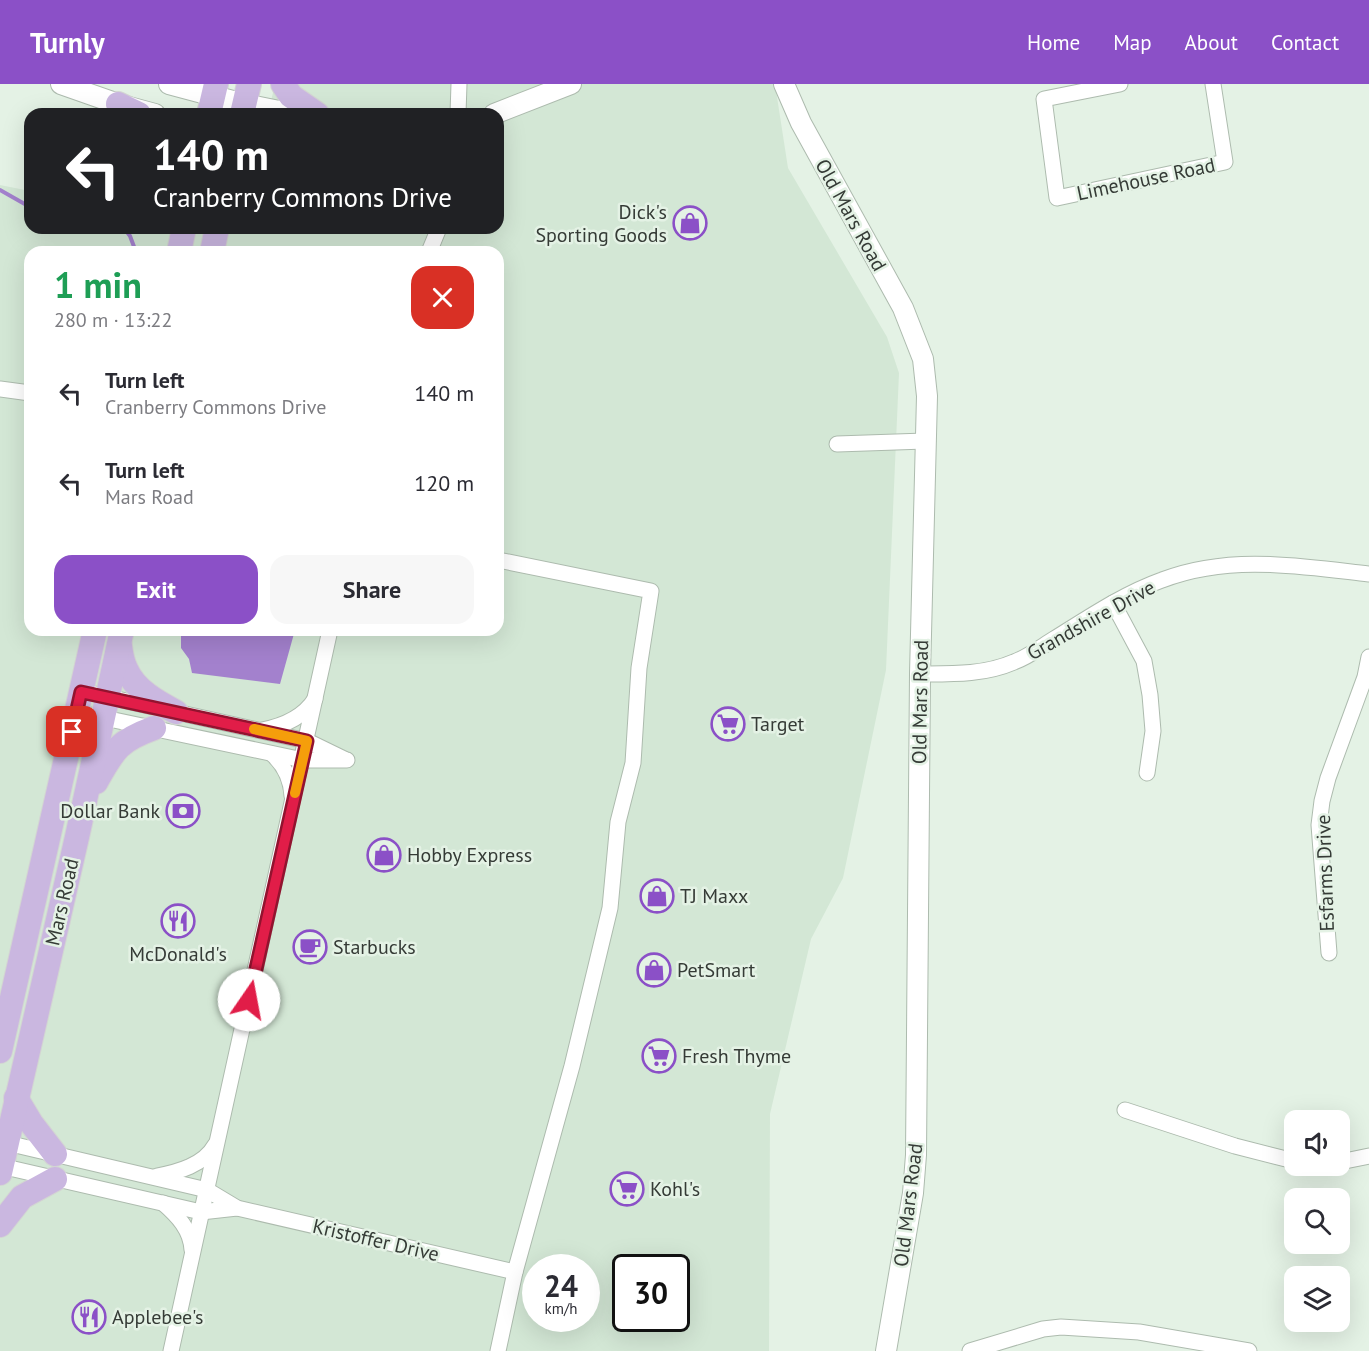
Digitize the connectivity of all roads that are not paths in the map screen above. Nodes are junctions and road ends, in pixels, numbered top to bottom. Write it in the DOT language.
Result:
graph roads {
  1 [pos="61,84"];
  2 [pos="169,84"];
  3 [pos="282,84"];
  4 [pos="459,84"];
  5 [pos="571,84"];
  6 [pos="784,84"];
  7 [pos="1120,84"];
  8 [pos="1213,84"];
  9 [pos="212,98"];
  10 [pos="245,101"];
  11 [pos="126,108"];
  12 [pos="271,108"];
  13 [pos="308,108"];
  14 [pos="458,108"];
  15 [pos="504,110"];
  16 [pos="0,389"];
  17 [pos="24,392"];
  18 [pos="925,441"];
  19 [pos="837,444"];
  20 [pos="504,561"];
  21 [pos="1369,574"];
  22 [pos="1113,603"];
  23 [pos="93,636"];
  24 [pos="329,636"];
  25 [pos="120,637"];
  26 [pos="1369,657"];
  27 [pos="920,674"];
  28 [pos="316,696"];
  29 [pos="78,702"];
  30 [pos="106,708"];
  31 [pos="176,712"];
  32 [pos="154,728"];
  33 [pos="259,730"];
  34 [pos="307,741"];
  35 [pos="272,754"];
  36 [pos="303,760"];
  37 [pos="1147,773"];
  38 [pos="86,800"];
  39 [pos="293,803"];
  40 [pos="29,927"];
  41 [pos="1329,953"];
  42 [pos="0,1011"];
  43 [pos="0,1051"];
  44 [pos="16,1098"];
  45 [pos="1125,1110"];
  46 [pos="218,1139"];
  47 [pos="3,1142"];
  48 [pos="55,1154"];
  49 [pos="1369,1156"];
  50 [pos="1284,1158"];
  51 [pos="1350,1160"];
  52 [pos="0,1168"];
  53 [pos="152,1177"];
  54 [pos="56,1179"];
  55 [pos="207,1190"];
  56 [pos="163,1203"];
  57 [pos="237,1208"];
  58 [pos="201,1212"];
  59 [pos="0,1225"];
  60 [pos="192,1254"];
  61 [pos="515,1272"];
  62 [pos="171,1351"];
  63 [pos="498,1351"];
  64 [pos="886,1351"];
  65 [pos="970,1351"];
  66 [pos="1249,1351"];
  1 -- 11 [label="street"];
  2 -- 9 [label="street"];
  3 -- 13 [label="main road"];
  4 -- 14 [label="street"];
  5 -- 15 [label="street"];
  6 -- 18 [label="street, Old Mars Road"];
  7 -- 8 [label="street, Limehouse Road"];
  9 -- 10 [label="street"];
  10 -- 12 [label="street"];
  16 -- 17 [label="street"];
  18 -- 19 [label="street"];
  18 -- 27 [label="street, Old Mars Road"];
  20 -- 61 [label="street"];
  21 -- 22 [label="street, Grandshire Drive"];
  22 -- 27 [label="street, Grandshire Drive"];
  22 -- 37 [label="street"];
  23 -- 29 [label="main road, Mars Road"];
  24 -- 28 [label="street"];
  25 -- 30 [label="main road, Mars Road"];
  25 -- 31 [label="main road"];
  26 -- 41 [label="street, Esfarms Drive"];
  27 -- 64 [label="street, Old Mars Road"];
  28 -- 33 [label="street"];
  28 -- 34 [label="street"];
  29 -- 30 [label="street"];
  29 -- 30 [label="street"];
  29 -- 40 [label="main road, Mars Road"];
  30 -- 31 [label="street"];
  30 -- 32 [label="street"];
  30 -- 38 [label="main road, Mars Road"];
  31 -- 33 [label="street"];
  32 -- 35 [label="street"];
  32 -- 38 [label="main road"];
  33 -- 34 [label="street"];
  34 -- 36 [label="street"];
  34 -- 36 [label="street"];
  35 -- 36 [label="street"];
  35 -- 39 [label="street"];
  36 -- 39 [label="street"];
  38 -- 44 [label="main road, Mars Road"];
  39 -- 46 [label="street"];
  40 -- 42 [label="main road"];
  40 -- 43 [label="main road, Mars Road"];
  44 -- 47 [label="main road, Mars Road"];
  44 -- 48 [label="main road"];
  45 -- 50 [label="street"];
  46 -- 53 [label="street"];
  46 -- 55 [label="street"];
  47 -- 48 [label="street, Kristoffer Drive"];
  47 -- 52 [label="main road, Mars Road"];
  48 -- 53 [label="street, Kristoffer Drive"];
  49 -- 51 [label="street"];
  52 -- 54 [label="street, Kristoffer Drive"];
  53 -- 55 [label="street, Kristoffer Drive"];
  54 -- 56 [label="street, Kristoffer Drive"];
  54 -- 59 [label="main road"];
  55 -- 57 [label="street, Kristoffer Drive"];
  55 -- 58 [label="street"];
  56 -- 58 [label="street, Kristoffer Drive"];
  56 -- 60 [label="street"];
  57 -- 58 [label="street, Kristoffer Drive"];
  57 -- 61 [label="street, Kristoffer Drive"];
  58 -- 60 [label="street"];
  60 -- 62 [label="street"];
  61 -- 63 [label="street"];
  65 -- 66 [label="street"];
}
